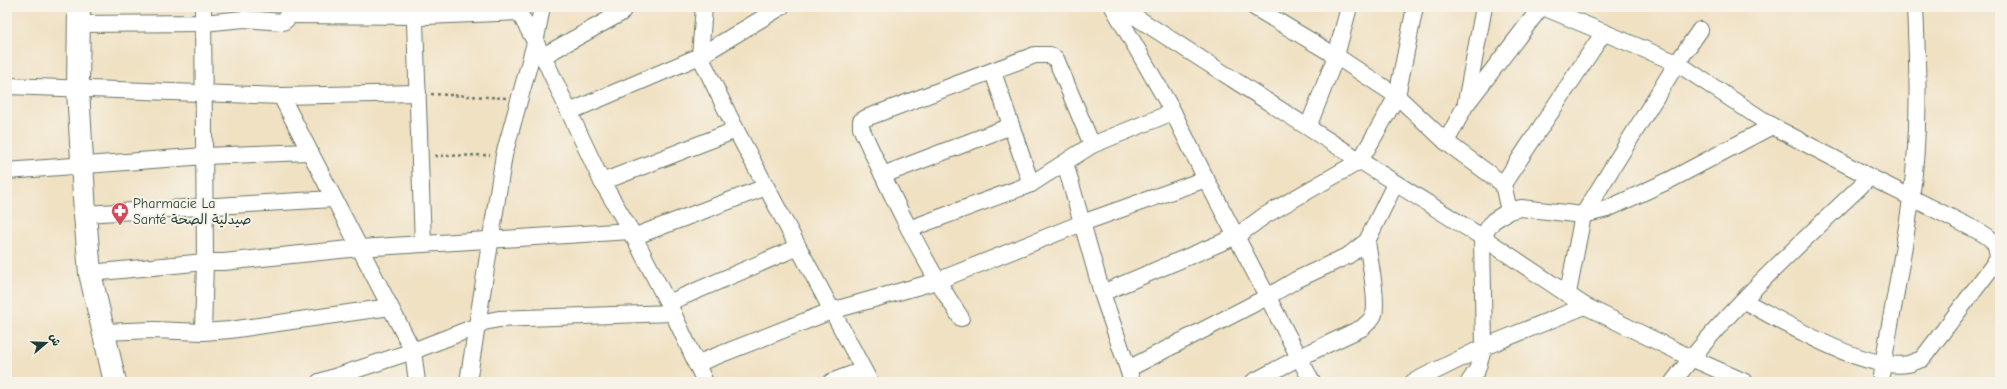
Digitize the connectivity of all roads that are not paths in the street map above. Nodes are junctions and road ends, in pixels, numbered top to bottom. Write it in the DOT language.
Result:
graph roads {
  1 [pos="542,7"];
  2 [pos="624,7"];
  3 [pos="704,7"];
  4 [pos="781,7"];
  5 [pos="1112,7"];
  6 [pos="1120,7"];
  7 [pos="1254,7"];
  8 [pos="1349,7"];
  9 [pos="1415,7"];
  10 [pos="1484,7"];
  11 [pos="1542,7"];
  12 [pos="1915,7"];
  13 [pos="517,10"];
  14 [pos="288,11"];
  15 [pos="203,15"];
  16 [pos="79,16"];
  17 [pos="426,16"];
  18 [pos="1700,30"];
  19 [pos="1604,32"];
  20 [pos="539,50"];
  21 [pos="700,56"];
  22 [pos="1336,56"];
  23 [pos="1677,63"];
  24 [pos="993,72"];
  25 [pos="7,86"];
  26 [pos="78,89"];
  27 [pos="204,92"];
  28 [pos="418,93"];
  29 [pos="281,96"];
  30 [pos="1397,96"];
  31 [pos="1465,106"];
  32 [pos="569,112"];
  33 [pos="1173,112"];
  34 [pos="1011,126"];
  35 [pos="1772,126"];
  36 [pos="1308,127"];
  37 [pos="736,130"];
  38 [pos="1446,142"];
  39 [pos="1092,145"];
  40 [pos="309,152"];
  41 [pos="205,156"];
  42 [pos="1360,162"];
  43 [pos="1065,163"];
  44 [pos="81,166"];
  45 [pos="7,171"];
  46 [pos="883,175"];
  47 [pos="1870,177"];
  48 [pos="1206,179"];
  49 [pos="602,182"];
  50 [pos="1031,184"];
  51 [pos="1395,184"];
  52 [pos="1503,184"];
  53 [pos="766,187"];
  54 [pos="1911,198"];
  55 [pos="333,199"];
  56 [pos="204,206"];
  57 [pos="1509,210"];
  58 [pos="85,214"];
  59 [pos="1583,215"];
  60 [pos="1082,223"];
  61 [pos="909,229"];
  62 [pos="632,234"];
  63 [pos="1237,236"];
  64 [pos="1482,237"];
  65 [pos="491,239"];
  66 [pos="1367,241"];
  67 [pos="423,244"];
  68 [pos="798,247"];
  69 [pos="359,248"];
  70 [pos="205,262"];
  71 [pos="90,273"];
  72 [pos="937,282"];
  73 [pos="1102,293"];
  74 [pos="1568,293"];
  75 [pos="1267,297"];
  76 [pos="1744,301"];
  77 [pos="1584,306"];
  78 [pos="390,307"];
  79 [pos="670,308"];
  80 [pos="831,310"];
  81 [pos="961,318"];
  82 [pos="476,327"];
  83 [pos="104,332"];
  84 [pos="203,332"];
  85 [pos="1484,347"];
  86 [pos="413,351"];
  87 [pos="1300,357"];
  88 [pos="1691,358"];
  89 [pos="1883,363"];
  90 [pos="696,364"];
  91 [pos="1130,375"];
  92 [pos="867,376"];
  93 [pos="1476,378"];
  94 [pos="115,382"];
  95 [pos="319,382"];
  96 [pos="417,382"];
  97 [pos="468,382"];
  98 [pos="705,382"];
  99 [pos="831,382"];
  100 [pos="1253,382"];
  101 [pos="1312,382"];
  102 [pos="1413,382"];
  103 [pos="1672,382"];
  104 [pos="1745,382"];
  105 [pos="1880,382"];
  1 -- 20 [label="street"];
  2 -- 20 [label="street"];
  3 -- 21 [label="street"];
  4 -- 21 [label="street"];
  5 -- 33 [label="street"];
  6 -- 36 [label="street"];
  7 -- 22 [label="street"];
  8 -- 22 [label="street"];
  9 -- 30 [label="street"];
  10 -- 31 [label="street"];
  11 -- 19 [label="street"];
  11 -- 31 [label="street"];
  12 -- 54 [label="street"];
  13 -- 17 [label="street"];
  13 -- 20 [label="street"];
  14 -- 15 [label="street"];
  14 -- 17 [label="street"];
  15 -- 16 [label="street"];
  15 -- 27 [label="street"];
  16 -- 26 [label="main road"];
  17 -- 28 [label="street"];
  18 -- 23 [label="street"];
  19 -- 23 [label="street"];
  19 -- 52 [label="street"];
  20 -- 32 [label="street"];
  20 -- 65 [label="street"];
  21 -- 32 [label="street"];
  21 -- 37 [label="street"];
  22 -- 30 [label="street"];
  22 -- 36 [label="street"];
  23 -- 35 [label="street"];
  23 -- 59 [label="street"];
  24 -- 34 [label="street"];
  24 -- 39 [label="street"];
  24 -- 46 [label="street"];
  25 -- 26 [label="street"];
  26 -- 27 [label="street"];
  26 -- 44 [label="main road"];
  27 -- 29 [label="street"];
  27 -- 41 [label="street"];
  28 -- 29 [label="street"];
  28 -- 67 [label="street"];
  29 -- 40 [label="street"];
  30 -- 38 [label="street"];
  30 -- 42 [label="street"];
  31 -- 38 [label="street"];
  32 -- 49 [label="street"];
  33 -- 39 [label="street"];
  33 -- 48 [label="street"];
  34 -- 46 [label="street"];
  34 -- 50 [label="street"];
  35 -- 47 [label="street"];
  35 -- 59 [label="street"];
  36 -- 42 [label="street"];
  37 -- 49 [label="street"];
  37 -- 53 [label="street"];
  38 -- 52 [label="street"];
  39 -- 43 [label="street"];
  40 -- 41 [label="street"];
  40 -- 55 [label="street"];
  41 -- 44 [label="street"];
  41 -- 56 [label="street"];
  42 -- 51 [label="street"];
  42 -- 63 [label="street"];
  43 -- 50 [label="street"];
  43 -- 60 [label="street"];
  44 -- 45 [label="street"];
  44 -- 58 [label="main road"];
  46 -- 61 [label="street"];
  47 -- 54 [label="street"];
  47 -- 76 [label="street"];
  48 -- 60 [label="street"];
  48 -- 63 [label="street"];
  49 -- 62 [label="street"];
  50 -- 61 [label="street"];
  51 -- 64 [label="street"];
  51 -- 66 [label="street"];
  52 -- 57 [label="street"];
  53 -- 62 [label="street"];
  53 -- 68 [label="street"];
  54 -- 89 [label="street"];
  54 -- 89 [label="street"];
  55 -- 56 [label="street"];
  55 -- 69 [label="street"];
  56 -- 58 [label="street"];
  56 -- 70 [label="street"];
  57 -- 59 [label="street"];
  57 -- 64 [label="street"];
  58 -- 71 [label="main road"];
  59 -- 74 [label="street"];
  60 -- 72 [label="street"];
  60 -- 73 [label="street"];
  61 -- 72 [label="street"];
  62 -- 65 [label="street"];
  62 -- 79 [label="street"];
  63 -- 73 [label="street"];
  63 -- 75 [label="street"];
  64 -- 74 [label="street"];
  64 -- 85 [label="street"];
  65 -- 67 [label="street"];
  65 -- 82 [label="street"];
  66 -- 75 [label="street"];
  66 -- 87 [label="street"];
  67 -- 69 [label="street"];
  68 -- 79 [label="street"];
  68 -- 80 [label="street"];
  69 -- 70 [label="street"];
  69 -- 78 [label="street"];
  70 -- 71 [label="street"];
  70 -- 84 [label="street"];
  71 -- 83 [label="main road"];
  72 -- 80 [label="street"];
  72 -- 81 [label="street"];
  73 -- 91 [label="street"];
  74 -- 77 [label="street"];
  75 -- 87 [label="street"];
  75 -- 91 [label="street"];
  76 -- 88 [label="street"];
  76 -- 89 [label="street"];
  77 -- 85 [label="street"];
  77 -- 88 [label="street"];
  78 -- 84 [label="street"];
  78 -- 86 [label="street"];
  79 -- 82 [label="street"];
  79 -- 90 [label="street"];
  80 -- 90 [label="street"];
  80 -- 92 [label="street"];
  82 -- 86 [label="street"];
  82 -- 97 [label="street"];
  83 -- 84 [label="street"];
  83 -- 94 [label="main road"];
  85 -- 93 [label="street"];
  85 -- 102 [label="street"];
  86 -- 95 [label="street"];
  86 -- 96 [label="street"];
  87 -- 100 [label="street"];
  87 -- 101 [label="street"];
  88 -- 103 [label="street"];
  88 -- 104 [label="street"];
  89 -- 105 [label="street"];
  90 -- 98 [label="street"];
  92 -- 99 [label="street"];
}
